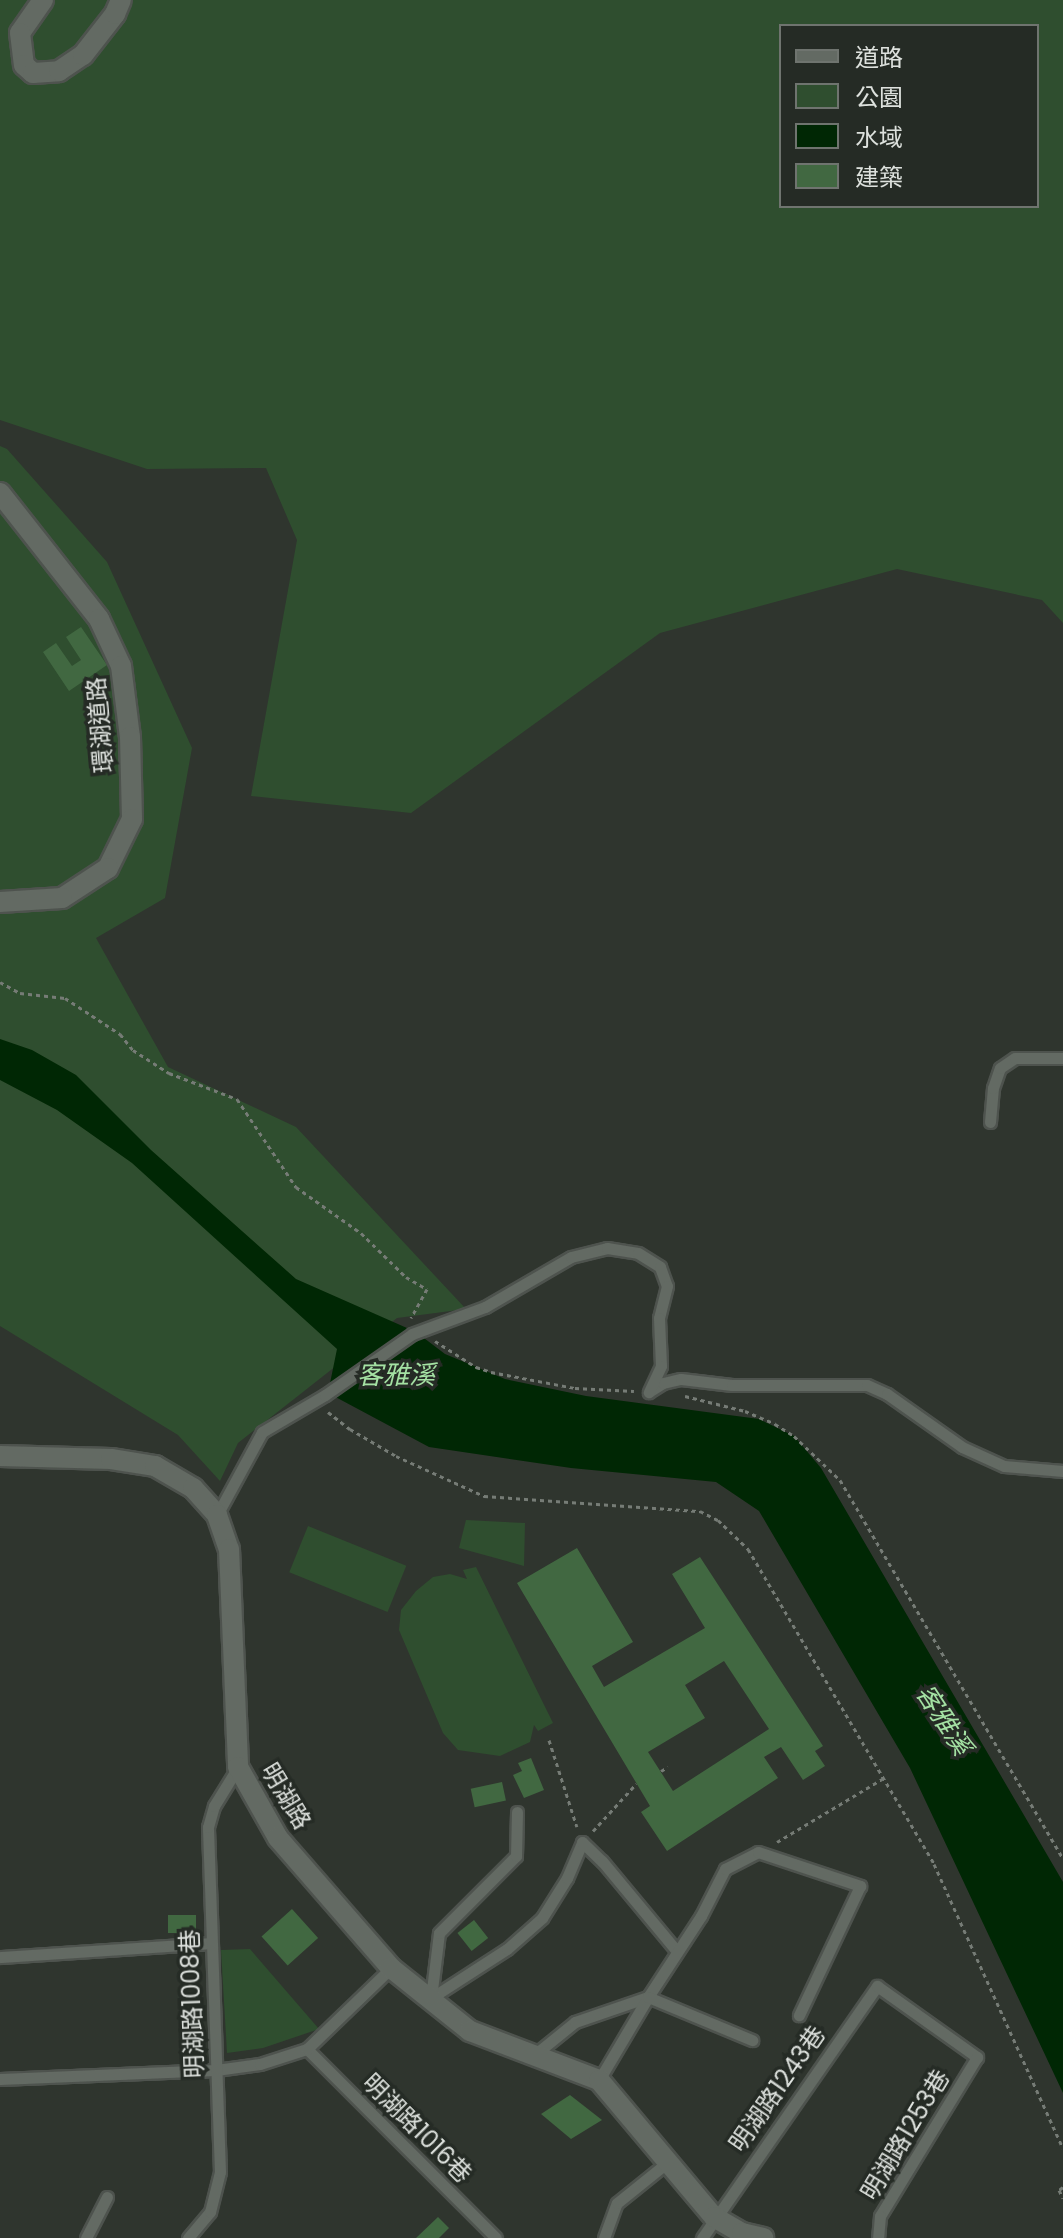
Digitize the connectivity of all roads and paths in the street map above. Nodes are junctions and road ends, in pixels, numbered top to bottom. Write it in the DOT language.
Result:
graph roads {
  1 [pos="43,0"];
  2 [pos="121,0"];
  3 [pos="0,493"];
  4 [pos="0,902"];
  5 [pos="0,982"];
  6 [pos="1063,1058"];
  7 [pos="990,1122"];
  8 [pos="417,1333"];
  9 [pos="649,1392"];
  10 [pos="322,1397"];
  11 [pos="0,1456"];
  12 [pos="1063,1471"];
  13 [pos="217,1515"];
  14 [pos="549,1740"];
  15 [pos="238,1767"];
  16 [pos="668,1767"];
  17 [pos="661,1771"];
  18 [pos="884,1778"];
  19 [pos="636,1784"];
  20 [pos="517,1812"];
  21 [pos="582,1842"];
  22 [pos="769,1856"];
  23 [pos="1063,1858"];
  24 [pos="211,1943"];
  25 [pos="676,1950"];
  26 [pos="0,1957"];
  27 [pos="391,1968"];
  28 [pos="877,1986"];
  29 [pos="648,1997"];
  30 [pos="431,1998"];
  31 [pos="799,2015"];
  32 [pos="752,2040"];
  33 [pos="307,2049"];
  34 [pos="533,2057"];
  35 [pos="216,2070"];
  36 [pos="0,2079"];
  37 [pos="599,2080"];
  38 [pos="1063,2148"];
  39 [pos="670,2161"];
  40 [pos="1063,2187"];
  41 [pos="107,2197"];
  42 [pos="1063,2198"];
  43 [pos="714,2217"];
  44 [pos="86,2238"];
  45 [pos="188,2238"];
  46 [pos="496,2238"];
  47 [pos="604,2238"];
  48 [pos="702,2238"];
  49 [pos="763,2238"];
  50 [pos="878,2238"];
  1 -- 2 [label="street"];
  3 -- 4 [label="street, 環湖道路"];
  5 -- 8 [label="path"];
  6 -- 7 [label="lane"];
  8 -- 9 [label="path"];
  8 -- 9 [label="lane"];
  8 -- 10 [label="lane"];
  9 -- 12 [label="lane"];
  9 -- 23 [label="path"];
  10 -- 13 [label="lane"];
  10 -- 18 [label="path"];
  11 -- 13 [label="street, 明湖路"];
  13 -- 15 [label="street, 明湖路"];
  14 -- 21 [label="path"];
  15 -- 24 [label="lane, 明湖路1008巷"];
  15 -- 27 [label="street, 明湖路"];
  16 -- 17 [label="path"];
  18 -- 22 [label="path"];
  18 -- 38 [label="path"];
  19 -- 21 [label="path"];
  20 -- 30 [label="lane"];
  21 -- 25 [label="lane"];
  21 -- 30 [label="lane"];
  22 -- 25 [label="lane"];
  22 -- 31 [label="lane"];
  24 -- 26 [label="lane"];
  24 -- 35 [label="lane, 明湖路1008巷"];
  25 -- 29 [label="lane"];
  27 -- 30 [label="street, 明湖路"];
  27 -- 33 [label="lane"];
  28 -- 43 [label="lane, 明湖路1243巷"];
  28 -- 50 [label="lane, 明湖路1253巷"];
  29 -- 32 [label="lane"];
  29 -- 34 [label="lane"];
  29 -- 37 [label="lane"];
  30 -- 34 [label="street, 明湖路"];
  33 -- 35 [label="lane"];
  33 -- 46 [label="lane, 明湖路1016巷"];
  34 -- 37 [label="street, 明湖路"];
  35 -- 36 [label="lane"];
  35 -- 45 [label="lane, 明湖路1008巷"];
  37 -- 39 [label="street, 明湖路"];
  39 -- 43 [label="street, 明湖路"];
  39 -- 47 [label="lane"];
  40 -- 42 [label="path"];
  41 -- 44 [label="lane"];
  43 -- 48 [label="lane, 明湖路1243巷"];
  43 -- 49 [label="street, 明湖路"];
}
